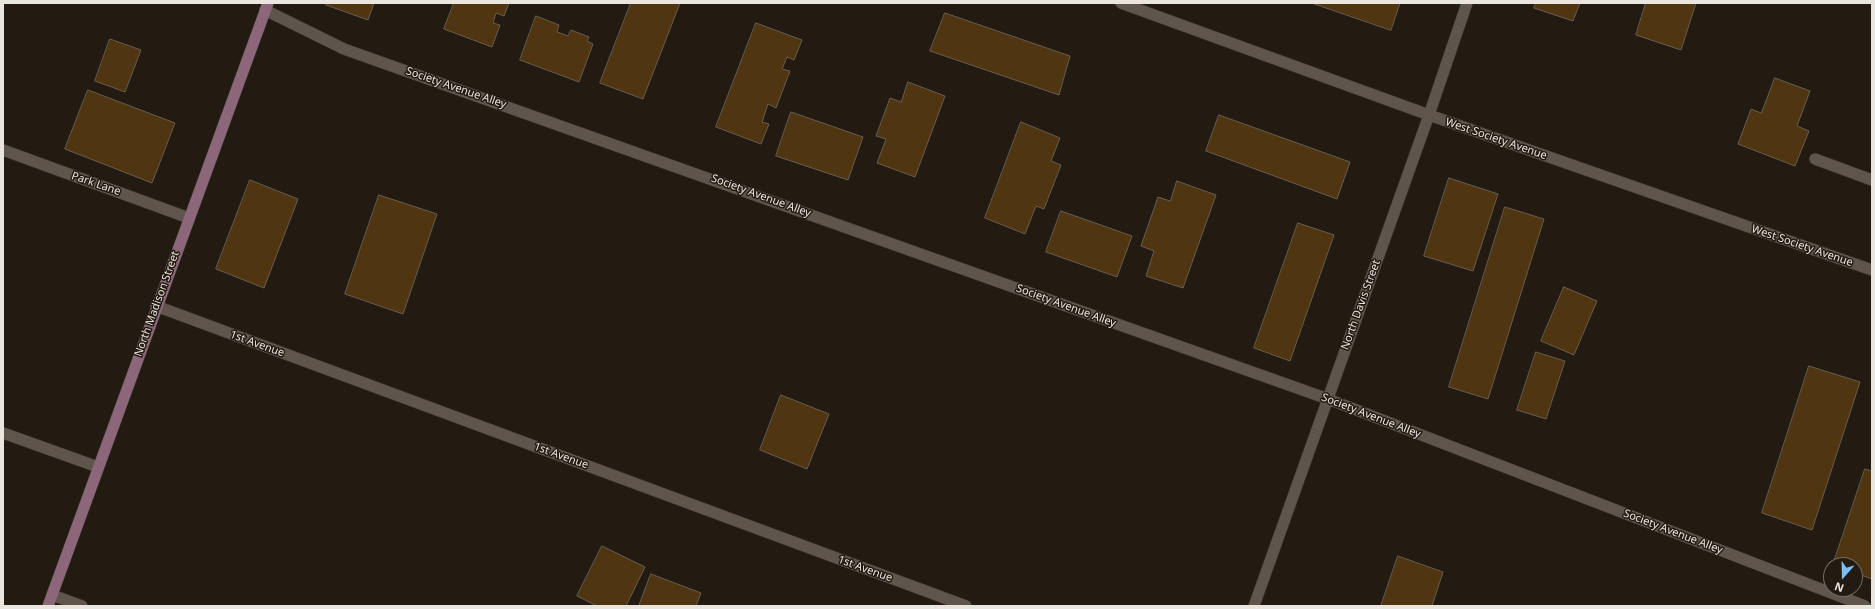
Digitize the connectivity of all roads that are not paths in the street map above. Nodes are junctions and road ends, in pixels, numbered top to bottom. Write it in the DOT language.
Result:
graph roads {
  1 [pos="1121,3"];
  2 [pos="1467,3"];
  3 [pos="266,7"];
  4 [pos="1429,115"];
  5 [pos="3,150"];
  6 [pos="1815,159"];
  7 [pos="1872,180"];
  8 [pos="188,218"];
  9 [pos="1872,270"];
  10 [pos="156,306"];
  11 [pos="1328,399"];
  12 [pos="3,433"];
  13 [pos="98,467"];
  14 [pos="50,601"];
  15 [pos="82,606"];
  16 [pos="966,606"];
  17 [pos="1254,606"];
  18 [pos="1865,606"];
  1 -- 4 [label="street, West Society Avenue"];
  2 -- 4 [label="street, North Davis Street"];
  3 -- 8 [label="main road, North Madison Street"];
  3 -- 11 [label="street, Society Avenue Alley"];
  4 -- 9 [label="street, West Society Avenue"];
  4 -- 11 [label="street, North Davis Street"];
  5 -- 8 [label="street, Park Lane"];
  6 -- 7 [label="street"];
  8 -- 10 [label="main road, North Madison Street"];
  10 -- 13 [label="main road, North Madison Street"];
  10 -- 16 [label="street, 1st Avenue"];
  11 -- 17 [label="street, North Davis Street"];
  11 -- 18 [label="street, Society Avenue Alley"];
  12 -- 13 [label="street"];
  13 -- 14 [label="main road, North Madison Street"];
  14 -- 15 [label="street"];
}
